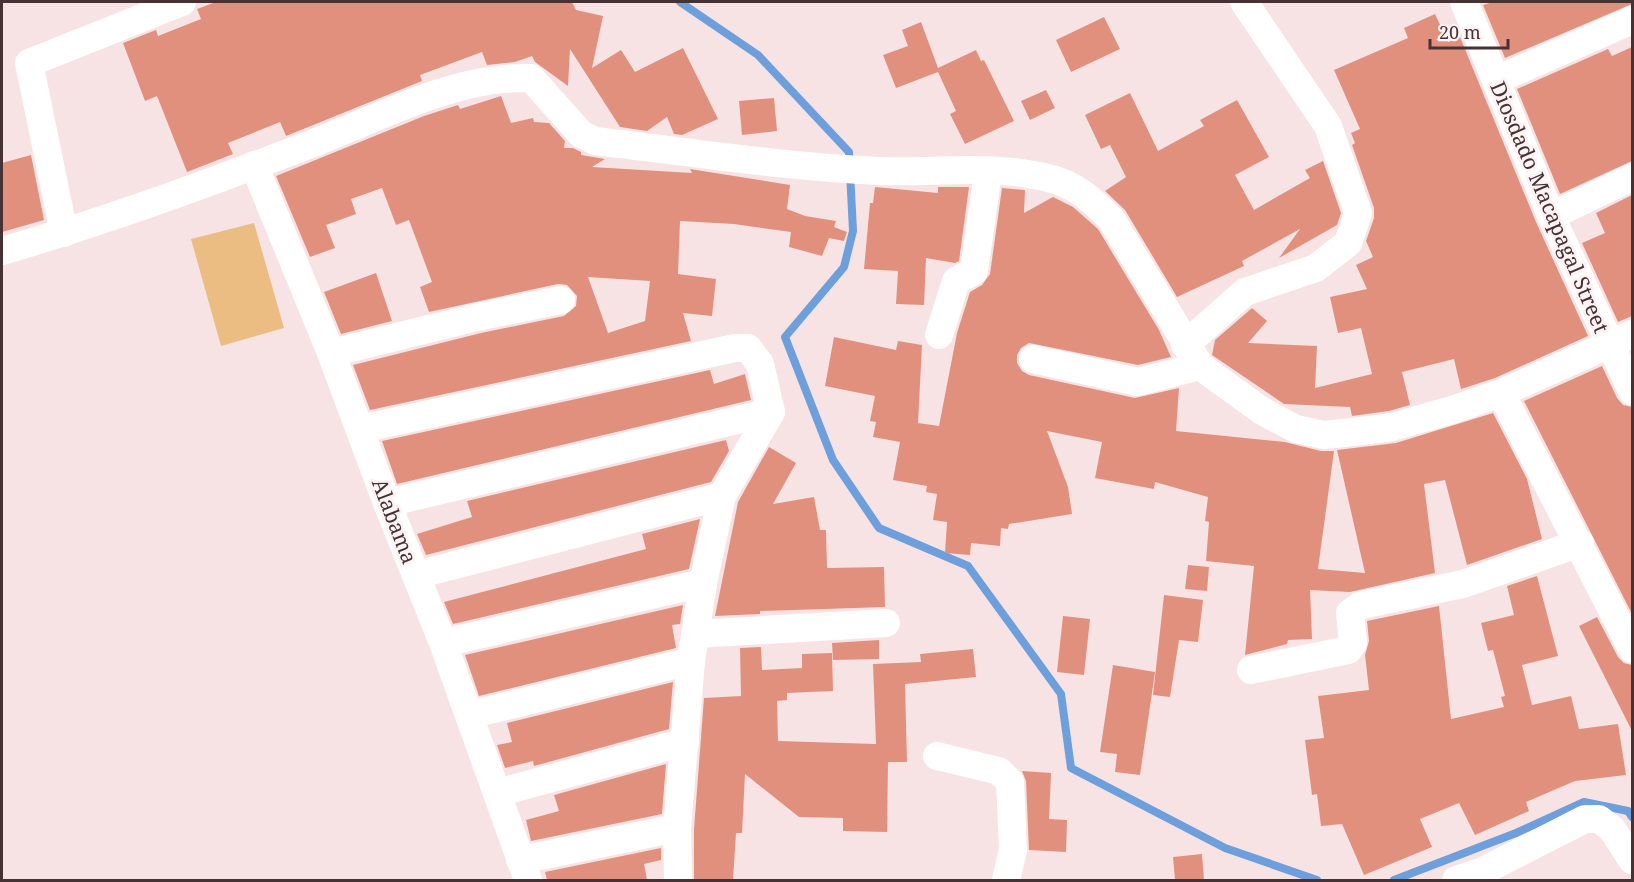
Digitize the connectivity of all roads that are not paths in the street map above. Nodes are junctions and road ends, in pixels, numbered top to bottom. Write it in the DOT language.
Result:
graph roads {
  1 [pos="182,2"];
  2 [pos="1244,2"];
  3 [pos="1464,2"];
  4 [pos="1632,20"];
  5 [pos="1496,80"];
  6 [pos="254,165"];
  7 [pos="988,172"];
  8 [pos="1632,177"];
  9 [pos="1551,216"];
  10 [pos="64,233"];
  11 [pos="2,250"];
  12 [pos="561,300"];
  13 [pos="939,335"];
  14 [pos="1621,340"];
  15 [pos="332,353"];
  16 [pos="1193,355"];
  17 [pos="1034,359"];
  18 [pos="1632,391"];
  19 [pos="1501,393"];
  20 [pos="771,412"];
  21 [pos="360,429"];
  22 [pos="722,496"];
  23 [pos="387,503"];
  24 [pos="1580,543"];
  25 [pos="416,575"];
  26 [pos="703,584"];
  27 [pos="886,623"];
  28 [pos="443,643"];
  29 [pos="693,647"];
  30 [pos="1632,649"];
  31 [pos="1251,670"];
  32 [pos="469,715"];
  33 [pos="685,742"];
  34 [pos="937,756"];
  35 [pos="497,793"];
  36 [pos="677,828"];
  37 [pos="1632,860"];
  38 [pos="524,870"];
  39 [pos="678,880"];
  40 [pos="1006,880"];
  41 [pos="1456,880"];
  1 -- 10 [label="street"];
  2 -- 16 [label="street"];
  3 -- 5 [label="street, Diosdado Macapagal Street"];
  4 -- 5 [label="street"];
  5 -- 9 [label="street, Diosdado Macapagal Street"];
  6 -- 7 [label="street"];
  6 -- 10 [label="street"];
  6 -- 15 [label="street, Alabama"];
  7 -- 13 [label="street"];
  7 -- 16 [label="street"];
  8 -- 9 [label="street"];
  9 -- 14 [label="street, Diosdado Macapagal Street"];
  10 -- 11 [label="street"];
  12 -- 15 [label="street"];
  14 -- 18 [label="street, Diosdado Macapagal Street"];
  14 -- 19 [label="street"];
  15 -- 21 [label="street, Alabama"];
  16 -- 17 [label="street"];
  16 -- 19 [label="street"];
  19 -- 24 [label="street"];
  20 -- 21 [label="street"];
  20 -- 22 [label="street"];
  20 -- 23 [label="street"];
  21 -- 23 [label="street, Alabama"];
  22 -- 25 [label="street"];
  22 -- 26 [label="street"];
  23 -- 25 [label="street, Alabama"];
  24 -- 30 [label="street"];
  24 -- 31 [label="street"];
  25 -- 28 [label="street, Alabama"];
  26 -- 28 [label="street"];
  26 -- 29 [label="street"];
  27 -- 29 [label="street"];
  28 -- 32 [label="street, Alabama"];
  29 -- 32 [label="street"];
  29 -- 33 [label="street"];
  32 -- 35 [label="street, Alabama"];
  33 -- 35 [label="street"];
  33 -- 36 [label="street"];
  34 -- 40 [label="street"];
  35 -- 38 [label="street, Alabama"];
  36 -- 38 [label="street"];
  36 -- 39 [label="street"];
  37 -- 41 [label="street"];
}
